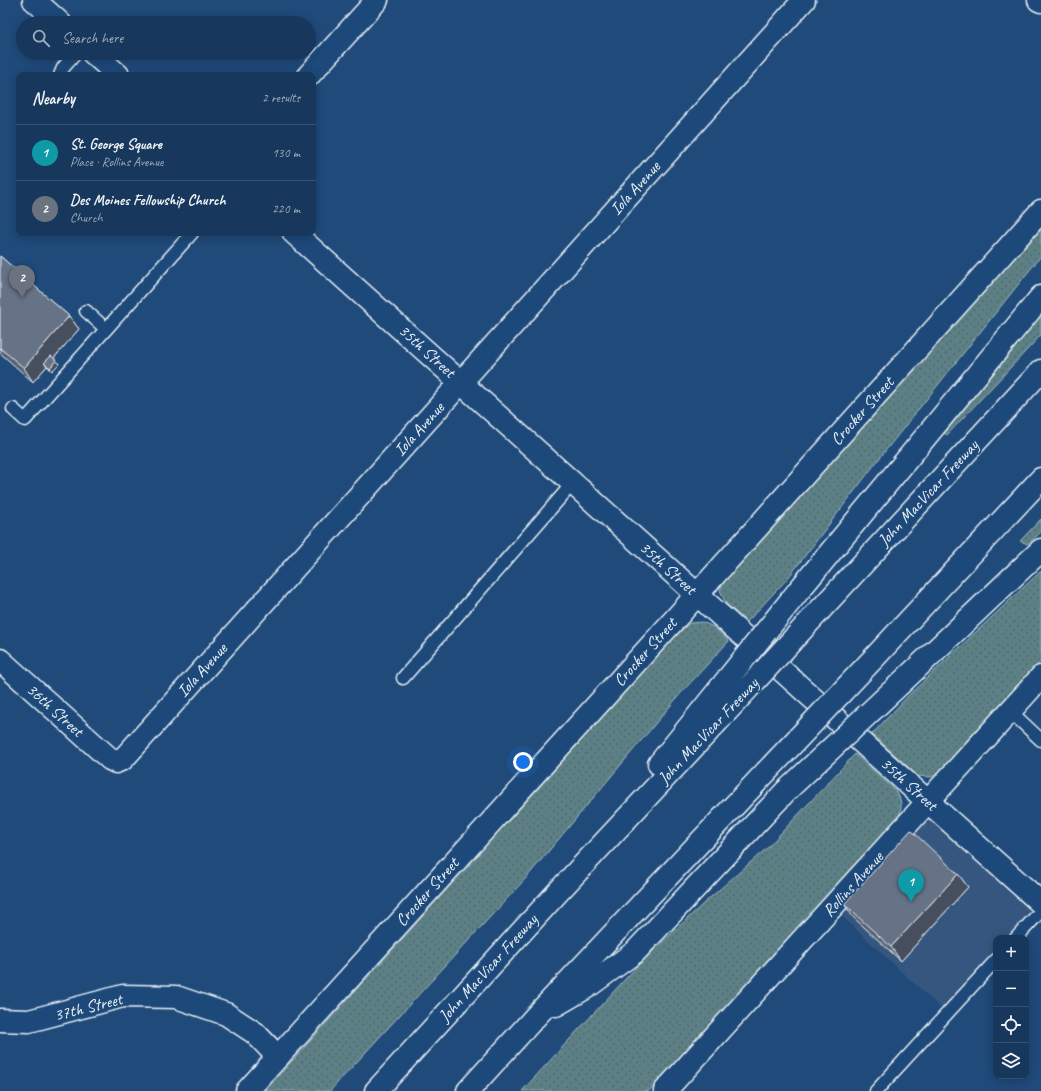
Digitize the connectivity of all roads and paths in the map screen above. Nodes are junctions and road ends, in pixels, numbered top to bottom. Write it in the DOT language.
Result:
graph roads {
  1 [pos="34,0"];
  2 [pos="377,0"];
  3 [pos="804,0"];
  4 [pos="52,16"];
  5 [pos="70,60"];
  6 [pos="101,60"];
  7 [pos="61,72"];
  8 [pos="115,72"];
  9 [pos="312,72"];
  10 [pos="1041,211"];
  11 [pos="188,236"];
  12 [pos="297,236"];
  13 [pos="1041,296"];
  14 [pos="86,311"];
  15 [pos="106,329"];
  16 [pos="1041,371"];
  17 [pos="461,382"];
  18 [pos="13,410"];
  19 [pos="1041,479"];
  20 [pos="573,483"];
  21 [pos="1041,550"];
  22 [pos="697,594"];
  23 [pos="0,660"];
  24 [pos="1041,677"];
  25 [pos="403,678"];
  26 [pos="1010,711"];
  27 [pos="708,718"];
  28 [pos="1041,740"];
  29 [pos="110,760"];
  30 [pos="928,801"];
  31 [pos="1041,903"];
  32 [pos="1041,911"];
  33 [pos="1019,935"];
  34 [pos="993,963"];
  35 [pos="536,1016"];
  36 [pos="0,1020"];
  37 [pos="278,1056"];
  38 [pos="247,1091"];
  39 [pos="376,1091"];
  40 [pos="468,1091"];
  41 [pos="664,1091"];
  42 [pos="876,1091"];
  1 -- 4 [label="main road"];
  2 -- 9 [label="main road"];
  3 -- 17 [label="main road, Iola Avenue"];
  5 -- 7 [label="lane"];
  6 -- 8 [label="main road"];
  10 -- 22 [label="main road, Crocker Street"];
  11 -- 15 [label="lane"];
  12 -- 17 [label="main road, 35th Street"];
  13 -- 27 [label="main road, bridge"];
  14 -- 15 [label="lane"];
  15 -- 18 [label="lane"];
  16 -- 27 [label="main road, John MacVicar Freeway, bridge"];
  17 -- 20 [label="main road, 35th Street"];
  17 -- 29 [label="main road, Iola Avenue"];
  19 -- 35 [label="main road, bridge"];
  20 -- 22 [label="main road, 35th Street"];
  20 -- 25 [label="lane"];
  21 -- 35 [label="main road, bridge"];
  22 -- 30 [label="main road, 35th Street"];
  22 -- 37 [label="main road, Crocker Street"];
  23 -- 29 [label="main road, 36th Street"];
  24 -- 26 [label="main road, Rollins Avenue"];
  26 -- 28 [label="lane"];
  26 -- 30 [label="main road, Rollins Avenue"];
  27 -- 39 [label="main road, John MacVicar Freeway"];
  30 -- 31 [label="main road, 35th Street"];
  30 -- 41 [label="main road, Rollins Avenue"];
  32 -- 33 [label="lane"];
  34 -- 42 [label="lane"];
  35 -- 40 [label="main road"];
  36 -- 37 [label="main road, 37th Street"];
  37 -- 38 [label="main road, Crocker Street"];
}
